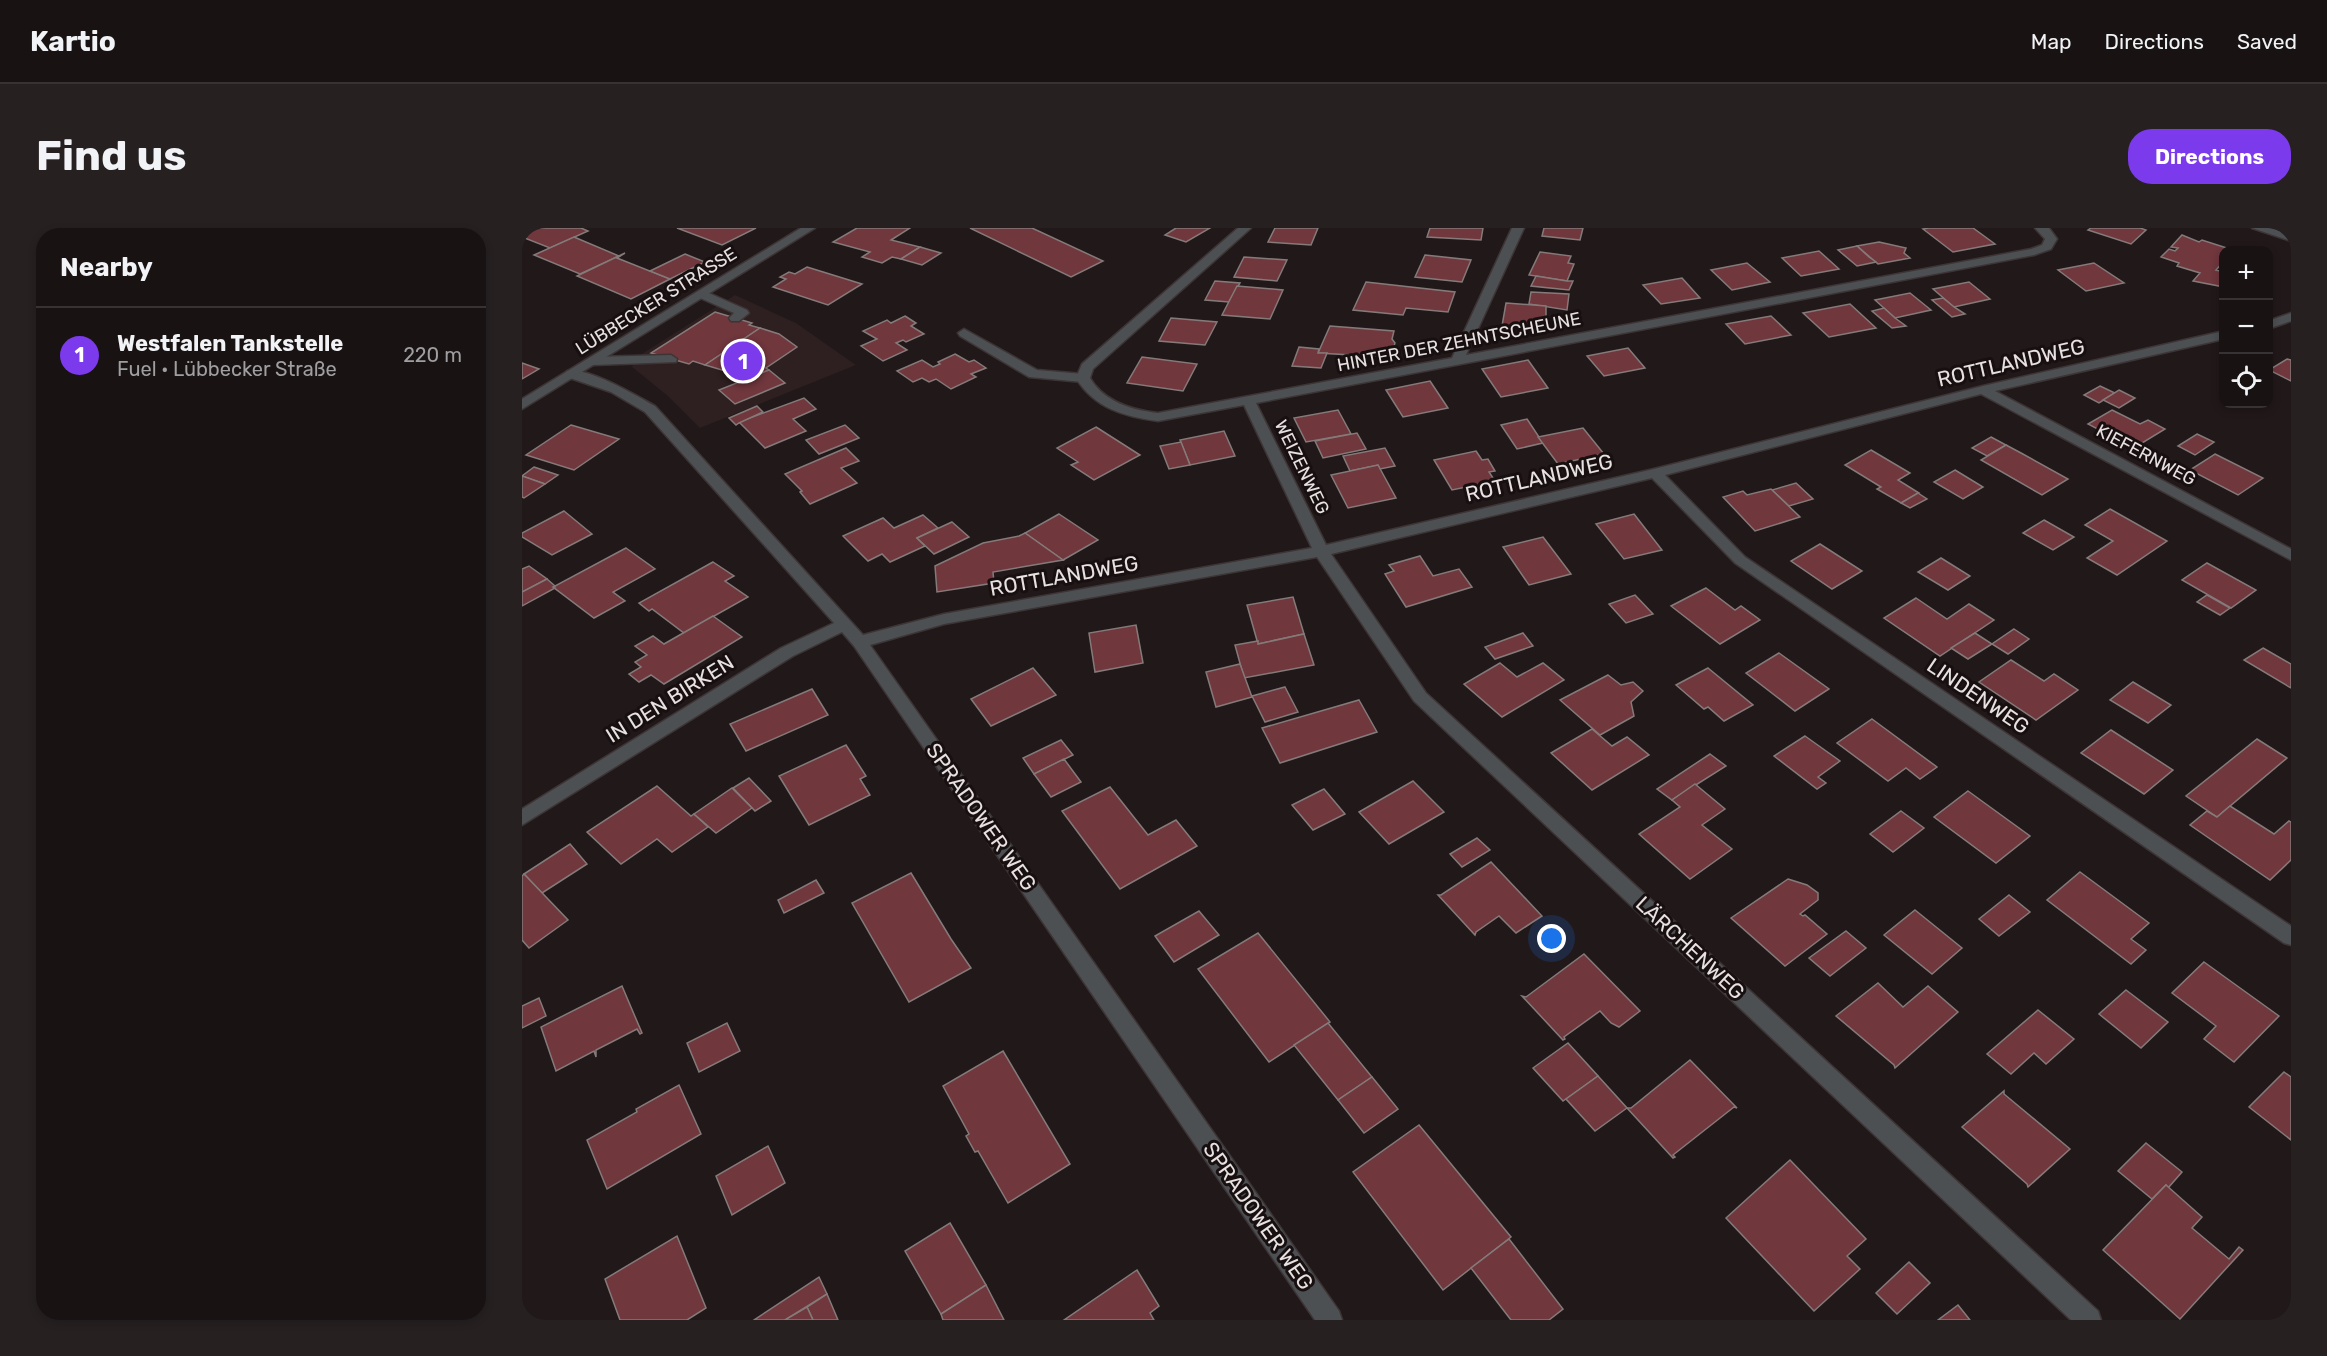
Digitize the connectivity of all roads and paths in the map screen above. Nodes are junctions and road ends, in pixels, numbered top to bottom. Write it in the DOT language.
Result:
graph roads {
  1 [pos="809,228"];
  2 [pos="1245,228"];
  3 [pos="1518,228"];
  4 [pos="2041,228"];
  5 [pos="2258,228"];
  6 [pos="2291,238"];
  7 [pos="702,294"];
  8 [pos="735,318"];
  9 [pos="964,333"];
  10 [pos="2219,336"];
  11 [pos="671,358"];
  12 [pos="593,361"];
  13 [pos="1457,361"];
  14 [pos="572,374"];
  15 [pos="1083,378"];
  16 [pos="1983,390"];
  17 [pos="1248,400"];
  18 [pos="522,405"];
  19 [pos="1655,473"];
  20 [pos="1321,551"];
  21 [pos="2291,555"];
  22 [pos="845,624"];
  23 [pos="860,642"];
  24 [pos="522,818"];
  25 [pos="2291,938"];
  26 [pos="1330,1320"];
  27 [pos="2089,1320"];
  1 -- 7 [label="street, LÜBBECKER STRASSE"];
  2 -- 15 [label="street"];
  3 -- 13 [label="street"];
  4 -- 13 [label="street, HINTER DER ZEHNTSCHEUNE"];
  5 -- 6 [label="street"];
  7 -- 8 [label="street"];
  7 -- 12 [label="street, LÜBBECKER STRASSE"];
  9 -- 15 [label="street"];
  10 -- 16 [label="street, ROTTLANDWEG"];
  11 -- 12 [label="street"];
  12 -- 14 [label="street, LÜBBECKER STRASSE"];
  13 -- 17 [label="street, HINTER DER ZEHNTSCHEUNE"];
  14 -- 18 [label="street, LÜBBECKER STRASSE"];
  14 -- 22 [label="street, SPRADOWER WEG"];
  15 -- 17 [label="street, HINTER DER ZEHNTSCHEUNE"];
  16 -- 19 [label="street, ROTTLANDWEG"];
  16 -- 21 [label="street, KIEFERNWEG"];
  17 -- 20 [label="street, WEIZENWEG"];
  19 -- 20 [label="street, ROTTLANDWEG"];
  19 -- 25 [label="street, LINDENWEG"];
  20 -- 23 [label="street, ROTTLANDWEG"];
  20 -- 27 [label="street, LÄRCHENWEG"];
  22 -- 23 [label="street, SPRADOWER WEG"];
  22 -- 24 [label="street, IN DEN BIRKEN"];
  23 -- 26 [label="street, SPRADOWER WEG"];
}
